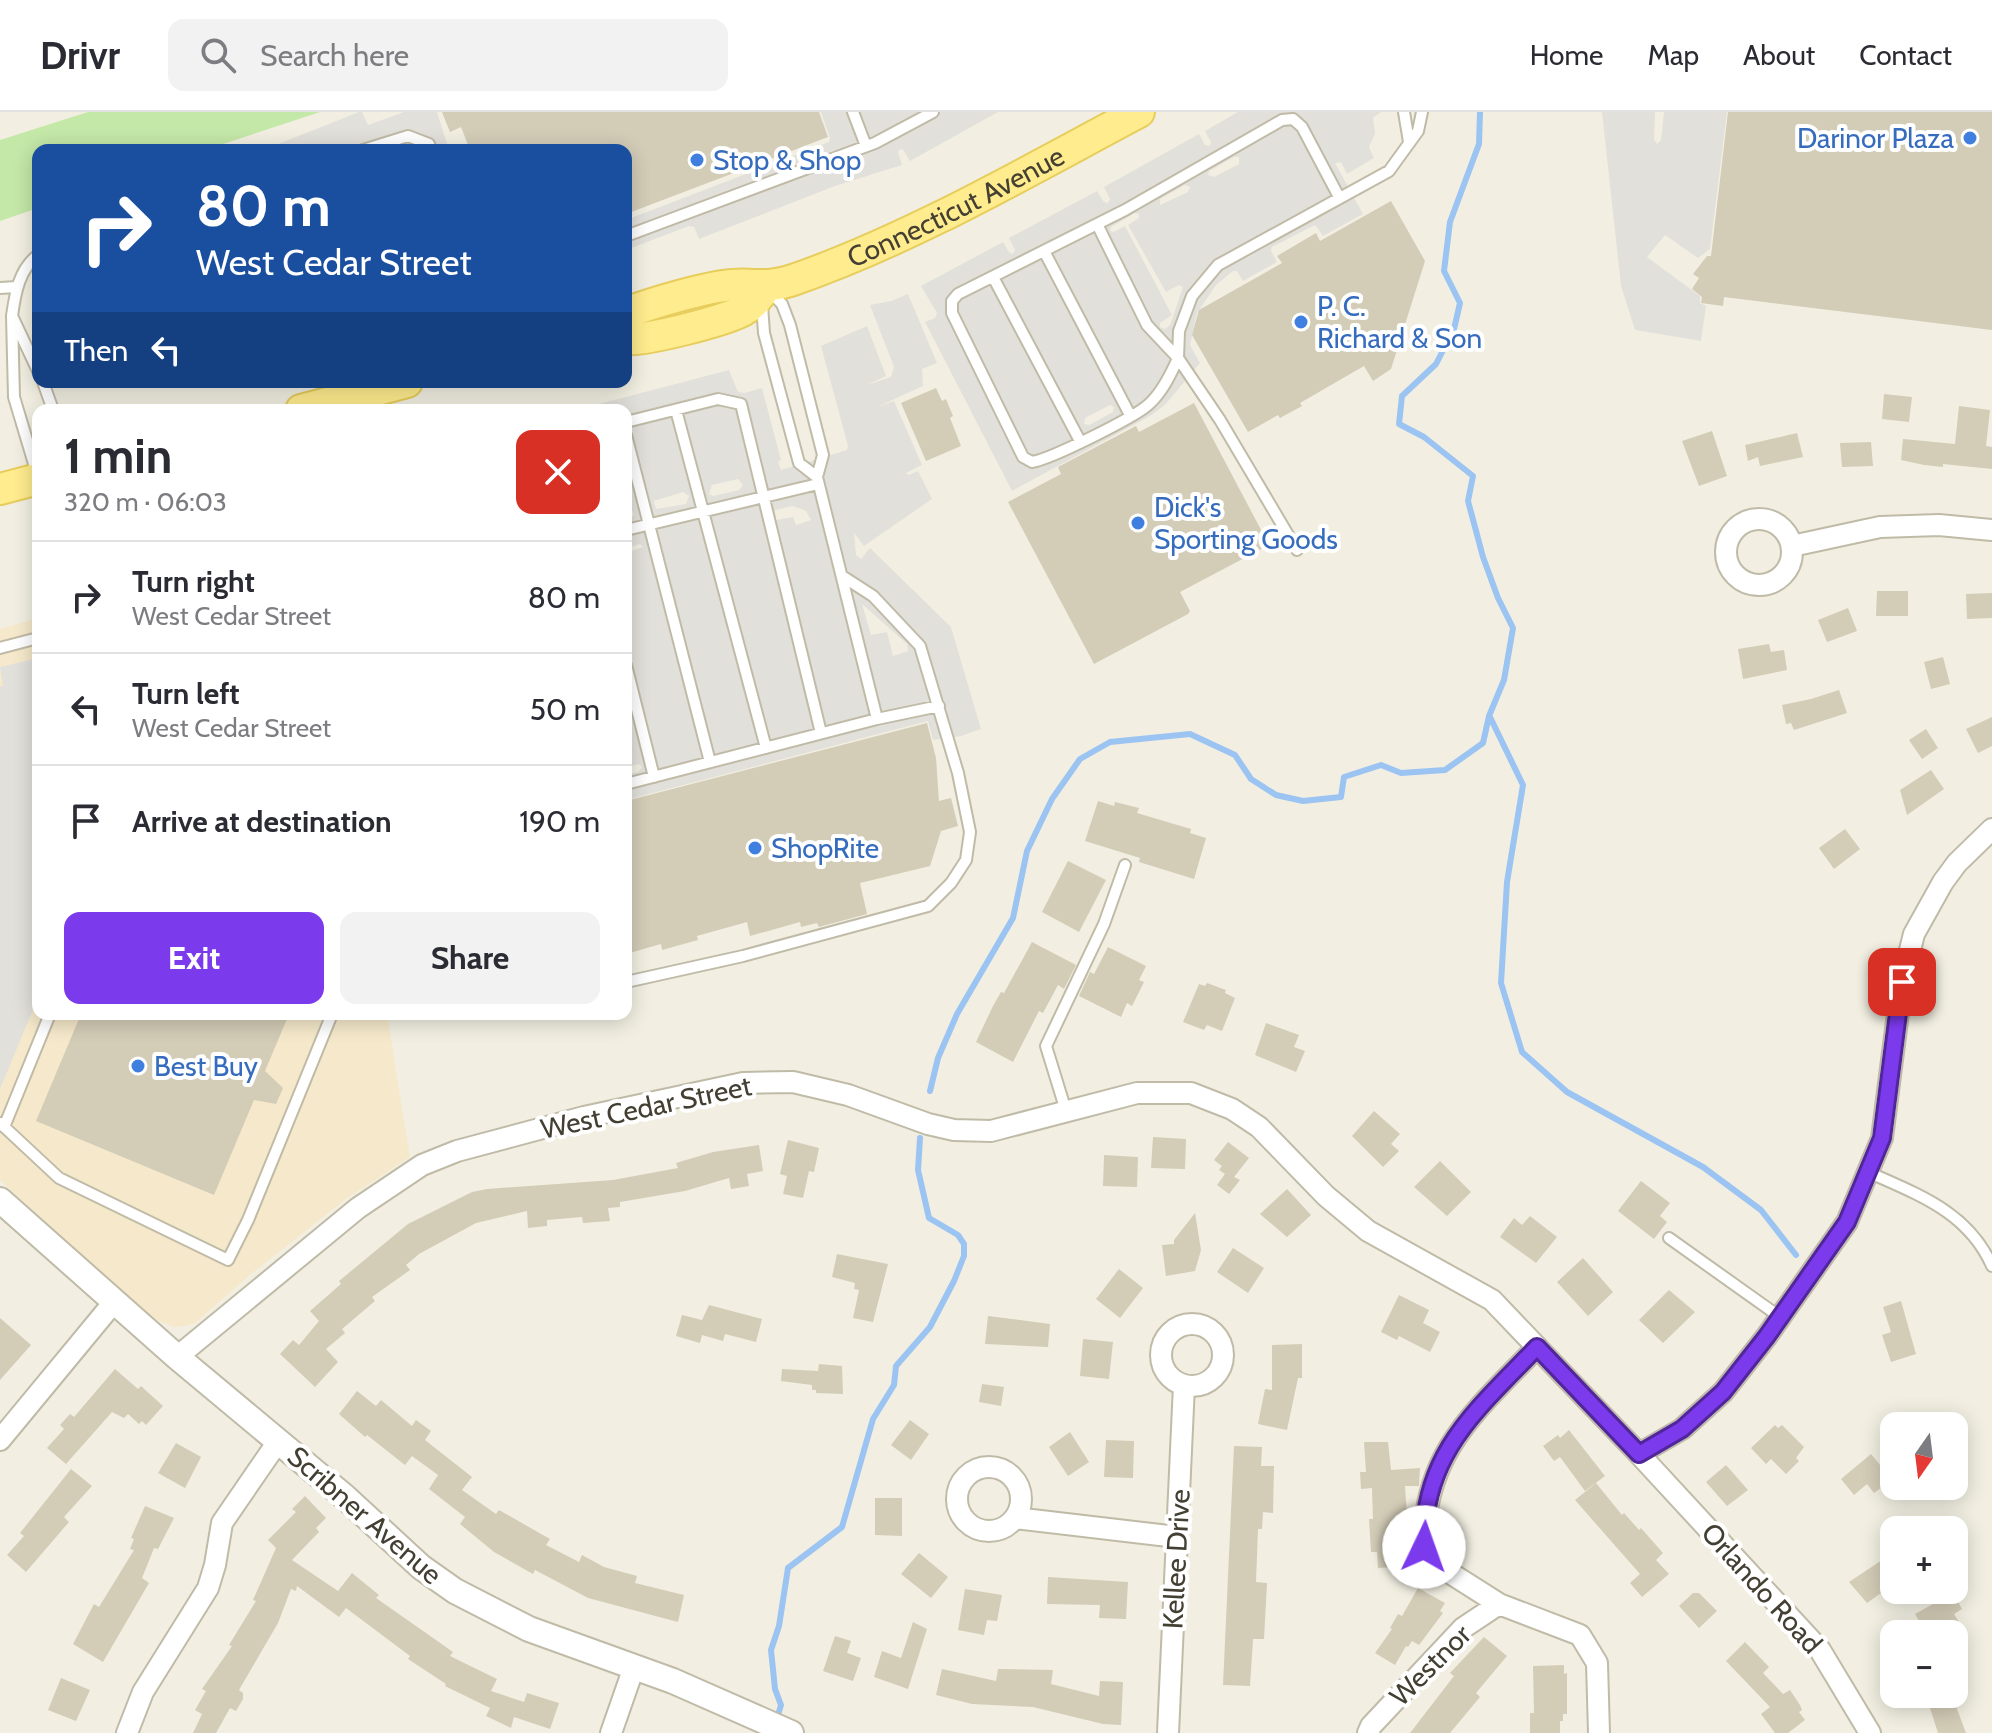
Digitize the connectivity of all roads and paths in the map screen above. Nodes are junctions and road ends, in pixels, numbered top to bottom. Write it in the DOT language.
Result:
graph roads {
  1 [pos="853,112"];
  2 [pos="933,112"];
  3 [pos="1139,112"];
  4 [pos="1404,112"];
  5 [pos="1422,112"];
  6 [pos="1409,142"];
  7 [pos="382,144"];
  8 [pos="429,144"];
  9 [pos="866,146"];
  10 [pos="1339,197"];
  11 [pos="1097,224"];
  12 [pos="632,234"];
  13 [pos="1044,251"];
  14 [pos="32,260"];
  15 [pos="993,277"];
  16 [pos="16,287"];
  17 [pos="766,287"];
  18 [pos="0,288"];
  19 [pos="632,311"];
  20 [pos="12,316"];
  21 [pos="632,339"];
  22 [pos="32,356"];
  23 [pos="1178,358"];
  24 [pos="384,388"];
  25 [pos="324,404"];
  26 [pos="676,410"];
  27 [pos="1130,415"];
  28 [pos="632,421"];
  29 [pos="1080,441"];
  30 [pos="32,458"];
  31 [pos="632,458"];
  32 [pos="32,480"];
  33 [pos="818,480"];
  34 [pos="0,489"];
  35 [pos="764,497"];
  36 [pos="703,512"];
  37 [pos="649,525"];
  38 [pos="632,529"];
  39 [pos="1992,530"];
  40 [pos="1792,546"];
  41 [pos="1297,550"];
  42 [pos="842,576"];
  43 [pos="32,640"];
  44 [pos="0,648"];
  45 [pos="632,689"];
  46 [pos="940,712"];
  47 [pos="877,719"];
  48 [pos="821,733"];
  49 [pos="766,748"];
  50 [pos="710,762"];
  51 [pos="654,777"];
  52 [pos="632,782"];
  53 [pos="1992,829"];
  54 [pos="1125,865"];
  55 [pos="632,981"];
  56 [pos="47,1020"];
  57 [pos="330,1020"];
  58 [pos="1066,1111"];
  59 [pos="2,1125"];
  60 [pos="1868,1172"];
  61 [pos="0,1200"];
  62 [pos="1669,1238"];
  63 [pos="1992,1266"];
  64 [pos="114,1302"];
  65 [pos="1780,1317"];
  66 [pos="1537,1347"];
  67 [pos="177,1357"];
  68 [pos="1184,1385"];
  69 [pos="0,1440"];
  70 [pos="279,1440"];
  71 [pos="1639,1454"];
  72 [pos="1015,1518"];
  73 [pos="1177,1537"];
  74 [pos="1499,1604"];
  75 [pos="634,1667"];
  76 [pos="127,1733"];
  77 [pos="611,1733"];
  78 [pos="791,1733"];
  79 [pos="1168,1733"];
  80 [pos="1368,1733"];
  81 [pos="1599,1733"];
  82 [pos="1870,1733"];
  1 -- 9 [label="lane"];
  2 -- 9 [label="lane"];
  3 -- 17 [label="main road, Connecticut Avenue"];
  4 -- 6 [label="lane"];
  5 -- 6 [label="lane"];
  6 -- 10 [label="lane"];
  7 -- 8 [label="lane"];
  9 -- 12 [label="lane"];
  10 -- 11 [label="lane"];
  10 -- 23 [label="lane"];
  11 -- 13 [label="lane"];
  11 -- 23 [label="lane"];
  13 -- 15 [label="lane"];
  13 -- 27 [label="lane"];
  14 -- 16 [label="lane"];
  15 -- 29 [label="lane"];
  15 -- 29 [label="lane"];
  16 -- 18 [label="lane"];
  16 -- 20 [label="lane"];
  17 -- 19 [label="main road, Connecticut Avenue"];
  17 -- 21 [label="main road, Connecticut Avenue"];
  17 -- 33 [label="lane"];
  17 -- 33 [label="lane"];
  20 -- 22 [label="lane"];
  20 -- 30 [label="lane"];
  23 -- 27 [label="lane"];
  23 -- 41 [label="lane"];
  24 -- 25 [label="main road"];
  26 -- 28 [label="lane"];
  26 -- 35 [label="lane"];
  26 -- 36 [label="lane"];
  27 -- 29 [label="lane"];
  31 -- 37 [label="lane"];
  32 -- 34 [label="main road"];
  33 -- 35 [label="lane"];
  33 -- 42 [label="lane"];
  35 -- 36 [label="lane"];
  35 -- 48 [label="lane"];
  36 -- 37 [label="lane"];
  36 -- 49 [label="lane"];
  37 -- 38 [label="lane"];
  37 -- 50 [label="lane"];
  39 -- 40 [label="street"];
  42 -- 46 [label="lane"];
  42 -- 47 [label="lane"];
  43 -- 44 [label="lane"];
  45 -- 51 [label="lane"];
  46 -- 47 [label="lane"];
  46 -- 55 [label="lane"];
  47 -- 48 [label="lane"];
  48 -- 49 [label="lane"];
  49 -- 50 [label="lane"];
  50 -- 51 [label="lane"];
  51 -- 52 [label="lane"];
  53 -- 60 [label="street"];
  54 -- 58 [label="lane"];
  56 -- 59 [label="lane"];
  57 -- 59 [label="lane"];
  58 -- 66 [label="street, West Cedar Street"];
  58 -- 67 [label="street, West Cedar Street"];
  60 -- 63 [label="lane"];
  60 -- 65 [label="street"];
  61 -- 64 [label="street, Scribner Avenue"];
  62 -- 65 [label="lane"];
  64 -- 67 [label="street, Scribner Avenue"];
  64 -- 69 [label="street"];
  65 -- 71 [label="street"];
  66 -- 71 [label="street, West Cedar Street"];
  66 -- 74 [label="street, Westnor"];
  67 -- 70 [label="street, Scribner Avenue"];
  68 -- 73 [label="street, Kellee Drive"];
  70 -- 75 [label="street, Scribner Avenue"];
  70 -- 76 [label="street"];
  71 -- 82 [label="street, Orlando Road"];
  72 -- 73 [label="street"];
  73 -- 79 [label="street, Kellee Drive"];
  74 -- 80 [label="street, Westnor"];
  74 -- 81 [label="street, Westnor"];
  75 -- 77 [label="street"];
  75 -- 78 [label="street, Scribner Avenue"];
}
